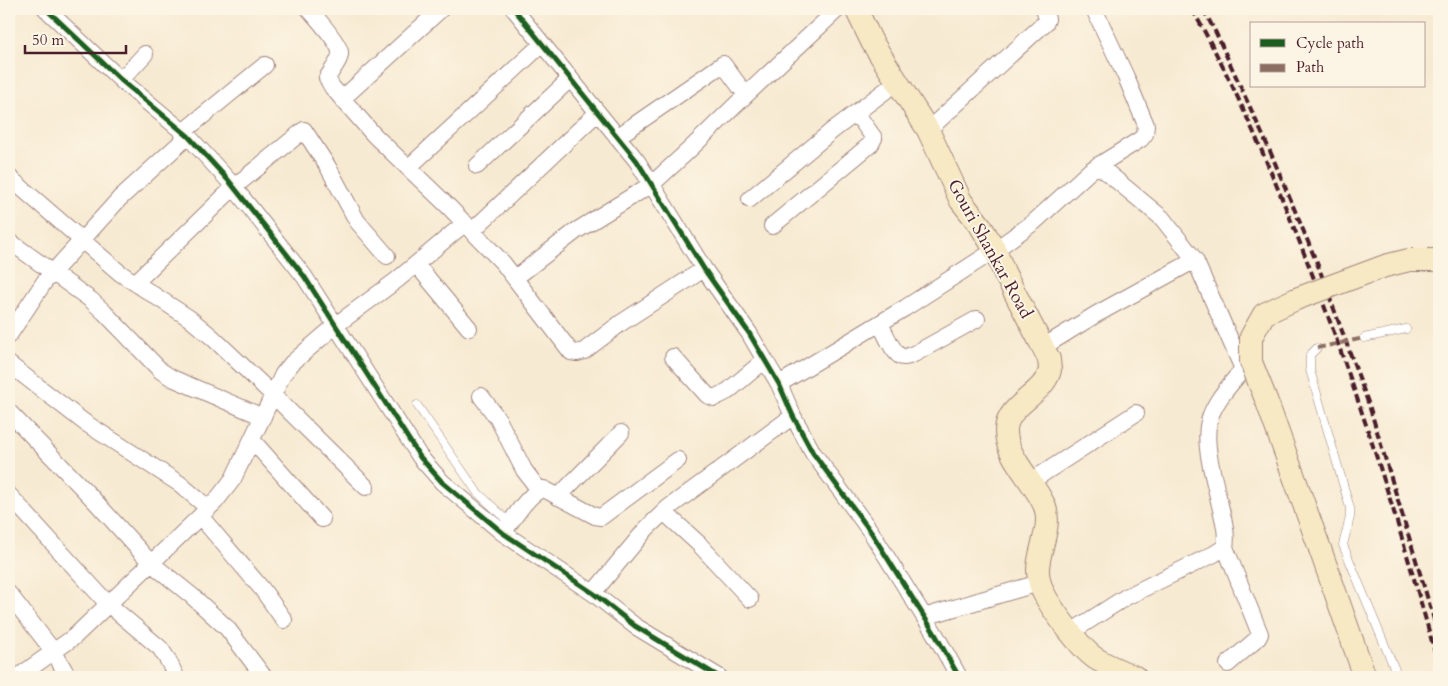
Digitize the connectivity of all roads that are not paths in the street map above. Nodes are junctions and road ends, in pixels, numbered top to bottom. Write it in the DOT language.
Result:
graph roads {
  1 [pos="309,9"];
  2 [pos="440,9"];
  3 [pos="514,9"];
  4 [pos="838,9"];
  5 [pos="856,9"];
  6 [pos="1044,9"];
  7 [pos="1094,9"];
  8 [pos="58,12"];
  9 [pos="542,44"];
  10 [pos="145,54"];
  11 [pos="265,65"];
  12 [pos="570,79"];
  13 [pos="121,80"];
  14 [pos="898,82"];
  15 [pos="746,95"];
  16 [pos="342,99"];
  17 [pos="597,113"];
  18 [pos="856,113"];
  19 [pos="928,130"];
  20 [pos="186,134"];
  21 [pos="617,137"];
  22 [pos="1098,165"];
  23 [pos="477,166"];
  24 [pos="408,168"];
  25 [pos="9,177"];
  26 [pos="652,184"];
  27 [pos="234,187"];
  28 [pos="750,199"];
  29 [pos="772,226"];
  30 [pos="468,227"];
  31 [pos="9,241"];
  32 [pos="82,241"];
  33 [pos="995,250"];
  34 [pos="387,256"];
  35 [pos="1196,260"];
  36 [pos="1439,260"];
  37 [pos="416,264"];
  38 [pos="704,268"];
  39 [pos="53,273"];
  40 [pos="515,278"];
  41 [pos="135,283"];
  42 [pos="978,319"];
  43 [pos="880,323"];
  44 [pos="336,325"];
  45 [pos="469,328"];
  46 [pos="1406,329"];
  47 [pos="9,335"];
  48 [pos="1364,338"];
  49 [pos="1043,347"];
  50 [pos="1317,348"];
  51 [pos="673,357"];
  52 [pos="765,360"];
  53 [pos="9,364"];
  54 [pos="779,384"];
  55 [pos="273,395"];
  56 [pos="481,396"];
  57 [pos="417,405"];
  58 [pos="9,412"];
  59 [pos="1136,413"];
  60 [pos="792,416"];
  61 [pos="263,417"];
  62 [pos="621,432"];
  63 [pos="252,440"];
  64 [pos="678,460"];
  65 [pos="1030,482"];
  66 [pos="366,487"];
  67 [pos="539,490"];
  68 [pos="9,495"];
  69 [pos="558,497"];
  70 [pos="204,512"];
  71 [pos="664,512"];
  72 [pos="322,519"];
  73 [pos="507,528"];
  74 [pos="1225,547"];
  75 [pos="152,563"];
  76 [pos="1039,583"];
  77 [pos="593,593"];
  78 [pos="9,594"];
  79 [pos="750,599"];
  80 [pos="108,604"];
  81 [pos="924,617"];
  82 [pos="284,620"];
  83 [pos="1071,632"];
  84 [pos="54,652"];
  85 [pos="1228,664"];
  86 [pos="18,677"];
  87 [pos="68,677"];
  88 [pos="176,677"];
  89 [pos="264,677"];
  90 [pos="719,677"];
  91 [pos="959,677"];
  92 [pos="1136,677"];
  93 [pos="1365,677"];
  94 [pos="1398,677"];
  1 -- 16 [label="street"];
  2 -- 16 [label="street"];
  3 -- 9 [label="street"];
  4 -- 15 [label="street"];
  5 -- 14 [label="street, Gouri Shankar Road"];
  6 -- 19 [label="street"];
  7 -- 22 [label="street"];
  8 -- 13 [label="street"];
  9 -- 12 [label="street"];
  9 -- 24 [label="street"];
  10 -- 13 [label="street"];
  11 -- 20 [label="street"];
  12 -- 17 [label="street"];
  12 -- 23 [label="street"];
  13 -- 20 [label="street"];
  14 -- 18 [label="street"];
  14 -- 19 [label="street, Gouri Shankar Road"];
  15 -- 21 [label="street"];
  15 -- 26 [label="street"];
  16 -- 24 [label="street"];
  17 -- 21 [label="street"];
  17 -- 30 [label="street"];
  18 -- 28 [label="street"];
  18 -- 29 [label="street"];
  19 -- 33 [label="street, Gouri Shankar Road"];
  20 -- 27 [label="street"];
  20 -- 32 [label="street"];
  21 -- 26 [label="street"];
  22 -- 33 [label="street"];
  22 -- 35 [label="street"];
  24 -- 30 [label="street"];
  25 -- 32 [label="street"];
  26 -- 38 [label="street"];
  26 -- 40 [label="street"];
  27 -- 34 [label="street"];
  27 -- 41 [label="street"];
  27 -- 44 [label="street"];
  30 -- 37 [label="street"];
  30 -- 40 [label="street"];
  31 -- 39 [label="street"];
  32 -- 39 [label="street"];
  32 -- 41 [label="street"];
  33 -- 43 [label="street"];
  33 -- 49 [label="street, Gouri Shankar Road"];
  35 -- 49 [label="street"];
  35 -- 74 [label="street"];
  36 -- 93 [label="street, bridge"];
  37 -- 44 [label="street"];
  37 -- 45 [label="street"];
  38 -- 40 [label="street"];
  38 -- 52 [label="street"];
  39 -- 47 [label="street"];
  39 -- 61 [label="street"];
  41 -- 55 [label="street"];
  42 -- 43 [label="street"];
  43 -- 54 [label="street"];
  44 -- 55 [label="street"];
  44 -- 73 [label="street"];
  46 -- 48 [label="lane"];
  49 -- 65 [label="street, Gouri Shankar Road"];
  50 -- 94 [label="lane"];
  51 -- 52 [label="street"];
  52 -- 54 [label="street"];
  53 -- 70 [label="street"];
  54 -- 60 [label="street"];
  55 -- 61 [label="street"];
  55 -- 66 [label="street"];
  56 -- 67 [label="street"];
  57 -- 73 [label="lane"];
  58 -- 75 [label="street"];
  59 -- 65 [label="street"];
  60 -- 71 [label="street"];
  60 -- 81 [label="street"];
  61 -- 63 [label="street"];
  62 -- 69 [label="street"];
  63 -- 70 [label="street"];
  63 -- 72 [label="street"];
  64 -- 69 [label="street"];
  65 -- 76 [label="street, Gouri Shankar Road"];
  67 -- 69 [label="street"];
  67 -- 73 [label="street"];
  68 -- 80 [label="street"];
  70 -- 75 [label="street"];
  70 -- 82 [label="street"];
  71 -- 77 [label="street"];
  71 -- 79 [label="street"];
  73 -- 77 [label="street"];
  74 -- 83 [label="street"];
  74 -- 85 [label="street"];
  75 -- 80 [label="street"];
  75 -- 89 [label="street"];
  76 -- 81 [label="street"];
  76 -- 83 [label="street"];
  77 -- 90 [label="street"];
  78 -- 84 [label="street"];
  80 -- 84 [label="street"];
  80 -- 88 [label="street"];
  81 -- 91 [label="street"];
  83 -- 92 [label="street"];
  84 -- 86 [label="street"];
  84 -- 87 [label="street"];
}
